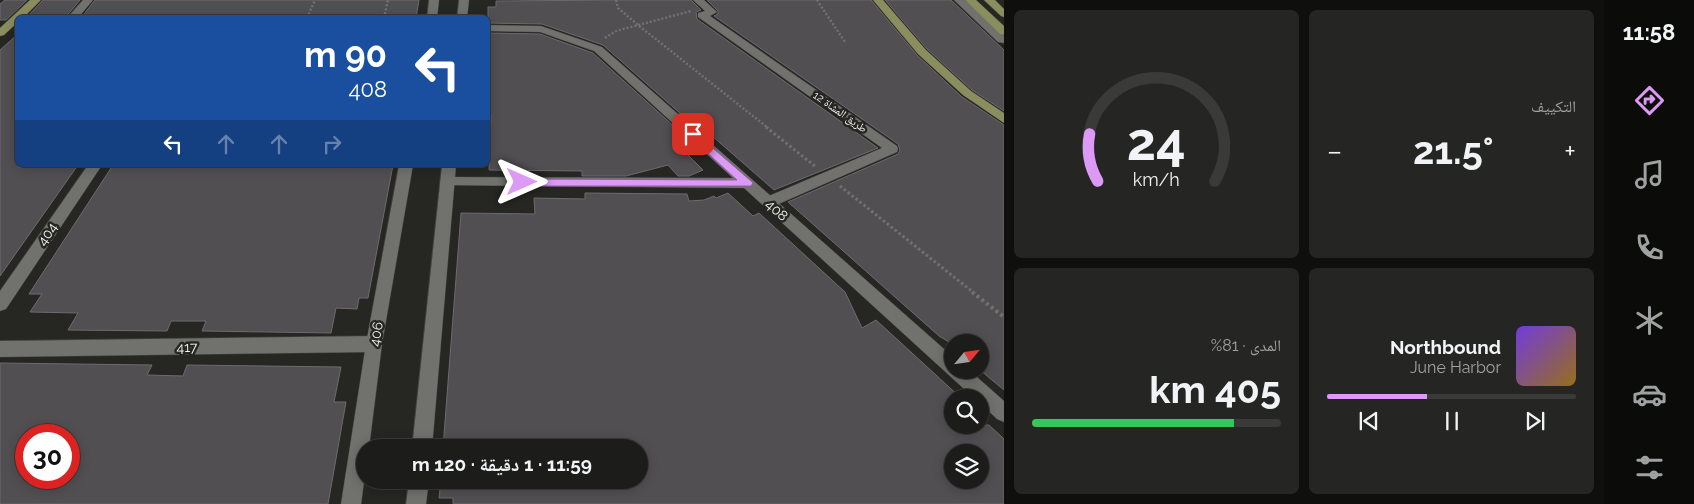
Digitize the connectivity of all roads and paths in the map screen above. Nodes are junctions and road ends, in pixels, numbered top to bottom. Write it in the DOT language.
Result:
graph roads {
  1 [pos="36,0"];
  2 [pos="88,0"];
  3 [pos="314,0"];
  4 [pos="388,0"];
  5 [pos="434,0"];
  6 [pos="464,0"];
  7 [pos="616,0"];
  8 [pos="698,0"];
  9 [pos="817,0"];
  10 [pos="878,0"];
  11 [pos="959,0"];
  12 [pos="970,0"];
  13 [pos="989,0"];
  14 [pos="1004,14"];
  15 [pos="20,15"];
  16 [pos="75,15"];
  17 [pos="308,15"];
  18 [pos="385,15"];
  19 [pos="432,15"];
  20 [pos="462,15"];
  21 [pos="702,15"];
  22 [pos="15,19"];
  23 [pos="638,25"];
  24 [pos="490,28"];
  25 [pos="0,33"];
  26 [pos="1003,36"];
  27 [pos="845,42"];
  28 [pos="592,47"];
  29 [pos="1004,119"];
  30 [pos="93,167"];
  31 [pos="406,167"];
  32 [pos="449,167"];
  33 [pos="829,177"];
  34 [pos="447,182"];
  35 [pos="748,183"];
  36 [pos="769,202"];
  37 [pos="0,304"];
  38 [pos="1004,317"];
  39 [pos="374,344"];
  40 [pos="0,349"];
  41 [pos="944,360"];
  42 [pos="966,379"];
  43 [pos="1004,414"];
  44 [pos="423,439"];
  45 [pos="417,489"];
  46 [pos="351,504"];
  47 [pos="416,504"];
  1 -- 15 [label="main road"];
  2 -- 16 [label="street"];
  3 -- 17 [label="path"];
  4 -- 18 [label="path"];
  5 -- 19 [label="street"];
  6 -- 20 [label="street"];
  7 -- 23 [label="path"];
  8 -- 21 [label="street"];
  9 -- 27 [label="path"];
  10 -- 29 [label="main road"];
  11 -- 26 [label="street"];
  12 -- 26 [label="main road"];
  13 -- 14 [label="main road"];
  21 -- 23 [label="path"];
  21 -- 33 [label="street, طريق المشاة 12"];
  22 -- 25 [label="main road"];
  23 -- 28 [label="path"];
  23 -- 33 [label="path"];
  24 -- 28 [label="street, 408"];
  28 -- 35 [label="street, 408"];
  30 -- 37 [label="street, 404"];
  31 -- 39 [label="street, 406"];
  32 -- 34 [label="street"];
  33 -- 36 [label="street, طريق المشاة 12"];
  33 -- 38 [label="path"];
  34 -- 35 [label="street"];
  34 -- 44 [label="street"];
  35 -- 36 [label="street, 408"];
  36 -- 41 [label="street, 408"];
  39 -- 40 [label="street, 417"];
  39 -- 46 [label="street, 406"];
  42 -- 43 [label="street"];
  45 -- 47 [label="street"];
}
